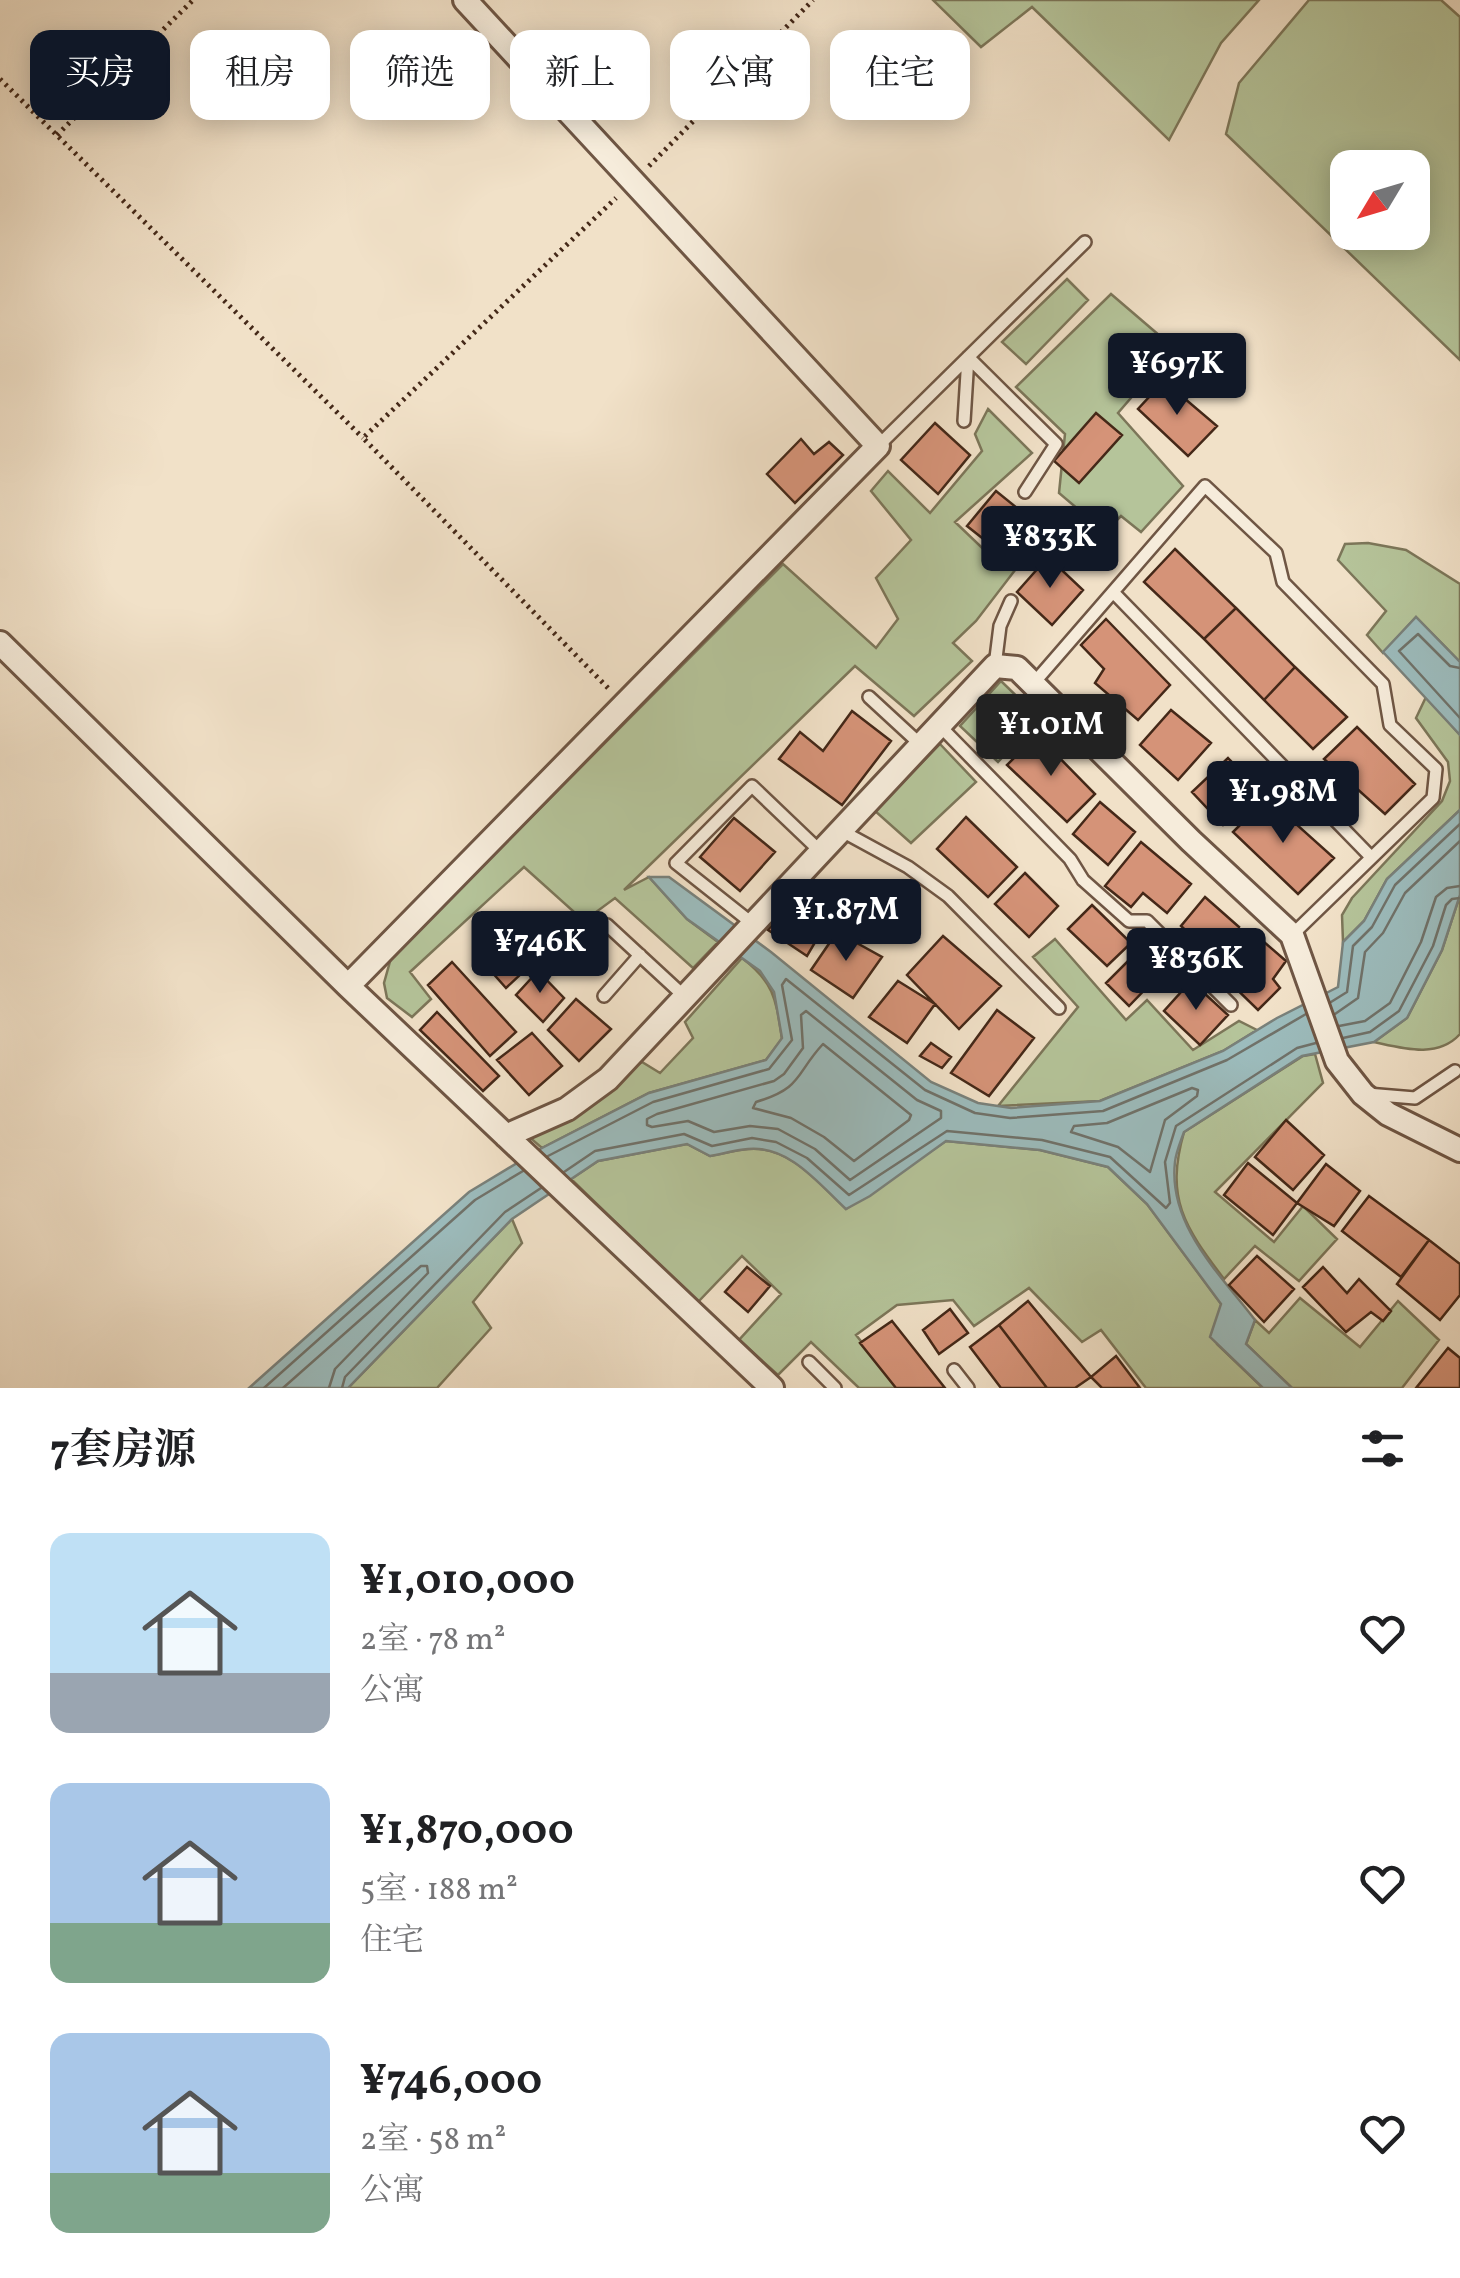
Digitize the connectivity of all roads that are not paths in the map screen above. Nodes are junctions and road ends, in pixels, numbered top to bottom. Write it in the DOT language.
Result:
graph roads {
  1 [pos="466,0"];
  2 [pos="1085,242"];
  3 [pos="968,357"];
  4 [pos="964,421"];
  5 [pos="878,446"];
  6 [pos="1025,492"];
  7 [pos="1113,592"];
  8 [pos="1011,601"];
  9 [pos="0,643"];
  10 [pos="995,666"];
  11 [pos="1033,684"];
  12 [pos="870,698"];
  13 [pos="938,724"];
  14 [pos="920,744"];
  15 [pos="840,830"];
  16 [pos="820,850"];
  17 [pos="1372,857"];
  18 [pos="752,924"];
  19 [pos="1292,935"];
  20 [pos="548,937"];
  21 [pos="640,955"];
  22 [pos="348,986"];
  23 [pos="604,996"];
  24 [pos="685,997"];
  25 [pos="1231,1005"];
  26 [pos="1059,1008"];
  27 [pos="1455,1071"];
  28 [pos="1363,1094"];
  29 [pos="506,1136"];
  30 [pos="1458,1145"];
  31 [pos="810,1362"];
  32 [pos="954,1370"];
  33 [pos="772,1388"];
  34 [pos="835,1388"];
  35 [pos="968,1388"];
  1 -- 5 [label="street"];
  2 -- 3 [label="lane"];
  3 -- 4 [label="lane"];
  3 -- 5 [label="lane"];
  3 -- 6 [label="lane"];
  5 -- 22 [label="street"];
  7 -- 11 [label="lane"];
  7 -- 17 [label="lane"];
  7 -- 17 [label="lane"];
  8 -- 10 [label="lane"];
  9 -- 22 [label="street"];
  10 -- 11 [label="street"];
  10 -- 13 [label="street"];
  11 -- 19 [label="street"];
  12 -- 14 [label="lane"];
  13 -- 14 [label="street"];
  13 -- 25 [label="lane"];
  14 -- 15 [label="street"];
  15 -- 16 [label="street"];
  15 -- 26 [label="lane"];
  16 -- 18 [label="street"];
  16 -- 18 [label="lane"];
  17 -- 19 [label="lane"];
  18 -- 24 [label="street"];
  19 -- 28 [label="street"];
  20 -- 21 [label="lane"];
  21 -- 23 [label="lane"];
  21 -- 24 [label="lane"];
  22 -- 29 [label="street"];
  24 -- 29 [label="street"];
  27 -- 28 [label="lane"];
  28 -- 30 [label="street"];
  29 -- 33 [label="street"];
  31 -- 34 [label="lane"];
  32 -- 35 [label="lane"];
}
